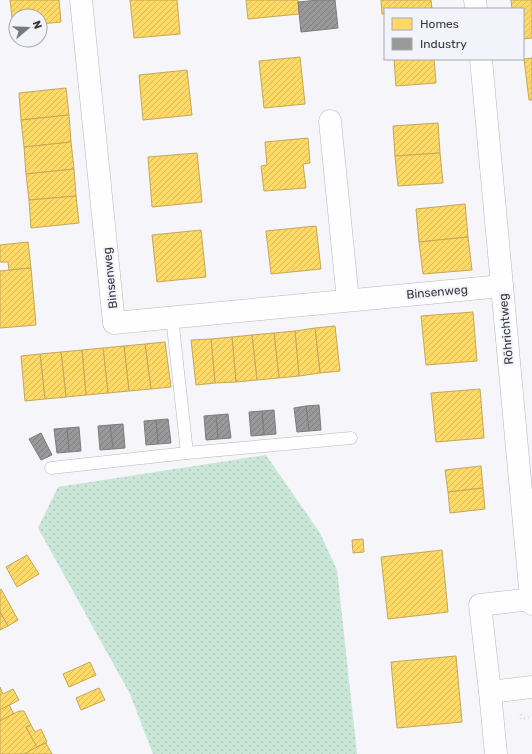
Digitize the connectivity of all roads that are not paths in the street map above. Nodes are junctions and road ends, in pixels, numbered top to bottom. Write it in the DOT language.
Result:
graph roads {
  1 [pos="81,0"];
  2 [pos="481,60"];
  3 [pos="330,121"];
  4 [pos="502,286"];
  5 [pos="348,300"];
  6 [pos="172,317"];
  7 [pos="351,438"];
  8 [pos="187,453"];
  9 [pos="51,468"];
  10 [pos="532,601"];
  11 [pos="532,687"];
  12 [pos="490,692"];
  13 [pos="496,754"];
  1 -- 6 [label="street, Binsenweg"];
  2 -- 4 [label="street, Röhrichtweg"];
  3 -- 5 [label="street"];
  4 -- 5 [label="street, Binsenweg"];
  4 -- 10 [label="street, Röhrichtweg"];
  5 -- 6 [label="street, Binsenweg"];
  6 -- 8 [label="lane"];
  7 -- 8 [label="lane"];
  8 -- 9 [label="lane"];
  10 -- 12 [label="street, Röhrichtweg"];
  11 -- 12 [label="street"];
  12 -- 13 [label="street, Röhrichtweg"];
}
